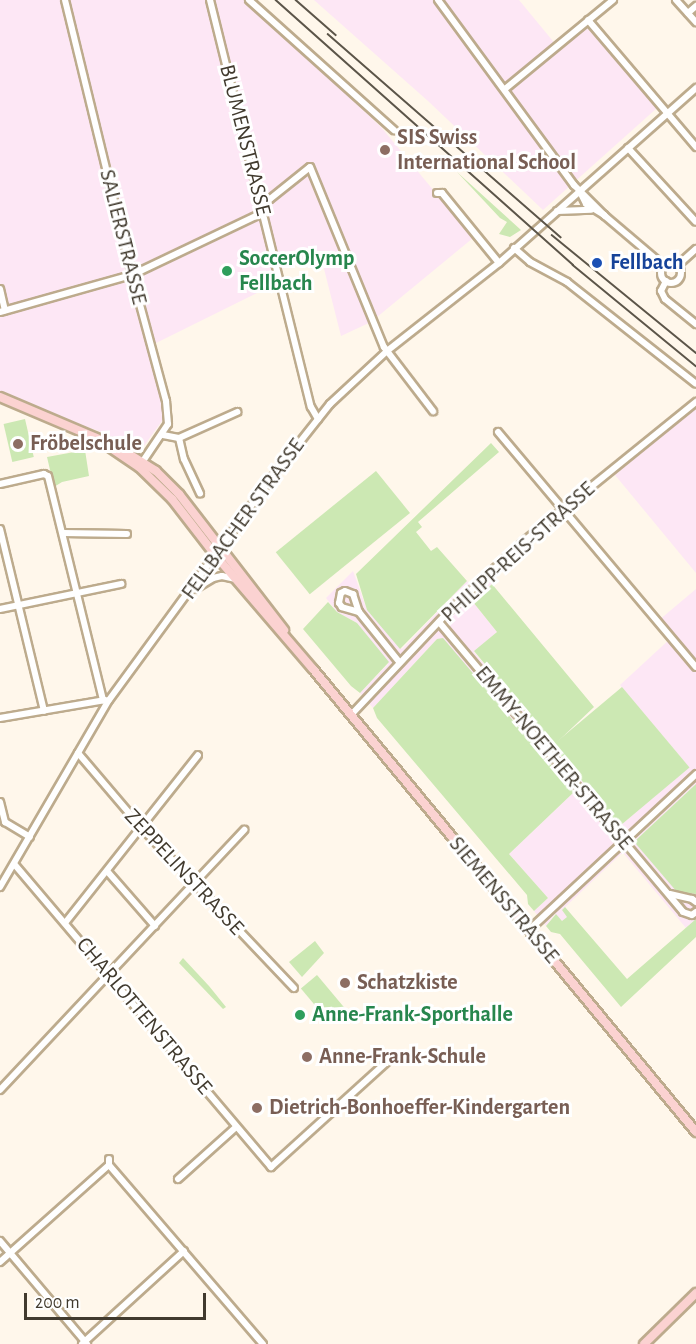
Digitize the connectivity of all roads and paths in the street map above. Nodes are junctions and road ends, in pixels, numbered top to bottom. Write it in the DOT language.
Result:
graph roads {
  1 [pos="65,0"];
  2 [pos="210,0"];
  3 [pos="249,0"];
  4 [pos="438,0"];
  5 [pos="613,0"];
  6 [pos="676,0"];
  7 [pos="696,6"];
  8 [pos="688,13"];
  9 [pos="588,20"];
  10 [pos="696,22"];
  11 [pos="696,88"];
  12 [pos="505,89"];
  13 [pos="668,113"];
  14 [pos="394,130"];
  15 [pos="696,147"];
  16 [pos="628,148"];
  17 [pos="580,191"];
  18 [pos="437,193"];
  19 [pos="260,202"];
  20 [pos="593,210"];
  21 [pos="556,212"];
  22 [pos="262,213"];
  23 [pos="605,216"];
  24 [pos="696,222"];
  25 [pos="514,248"];
  26 [pos="696,249"];
  27 [pos="499,262"];
  28 [pos="678,265"];
  29 [pos="664,266"];
  30 [pos="132,275"];
  31 [pos="666,281"];
  32 [pos="0,289"];
  33 [pos="3,311"];
  34 [pos="696,324"];
  35 [pos="387,351"];
  36 [pos="696,384"];
  37 [pos="0,397"];
  38 [pos="696,402"];
  39 [pos="433,411"];
  40 [pos="237,412"];
  41 [pos="318,418"];
  42 [pos="498,432"];
  43 [pos="163,435"];
  44 [pos="179,438"];
  45 [pos="141,464"];
  46 [pos="0,484"];
  47 [pos="200,494"];
  48 [pos="563,509"];
  49 [pos="0,529"];
  50 [pos="63,532"];
  51 [pos="127,534"];
  52 [pos="222,548"];
  53 [pos="216,556"];
  54 [pos="235,580"];
  55 [pos="121,584"];
  56 [pos="189,593"];
  57 [pos="77,594"];
  58 [pos="18,606"];
  59 [pos="0,609"];
  60 [pos="359,612"];
  61 [pos="439,622"];
  62 [pos="400,663"];
  63 [pos="696,667"];
  64 [pos="313,669"];
  65 [pos="106,700"];
  66 [pos="44,711"];
  67 [pos="351,715"];
  68 [pos="0,718"];
  69 [pos="78,753"];
  70 [pos="198,755"];
  71 [pos="696,774"];
  72 [pos="0,802"];
  73 [pos="141,827"];
  74 [pos="244,830"];
  75 [pos="30,837"];
  76 [pos="625,841"];
  77 [pos="15,865"];
  78 [pos="107,871"];
  79 [pos="195,882"];
  80 [pos="0,887"];
  81 [pos="669,894"];
  82 [pos="696,902"];
  83 [pos="696,912"];
  84 [pos="65,923"];
  85 [pos="155,926"];
  86 [pos="529,930"];
  87 [pos="110,974"];
  88 [pos="294,988"];
  89 [pos="390,1059"];
  90 [pos="0,1090"];
  91 [pos="236,1127"];
  92 [pos="696,1132"];
  93 [pos="178,1179"];
  94 [pos="0,1241"];
  95 [pos="184,1251"];
  96 [pos="10,1253"];
  97 [pos="0,1262"];
  98 [pos="696,1293"];
  99 [pos="85,1343"];
  100 [pos="262,1344"];
  101 [pos="644,1344"];
  1 -- 30 [label="street, SALIERSTRASSE"];
  2 -- 19 [label="street, BLUMENSTRASSE"];
  3 -- 14 [label="street"];
  4 -- 12 [label="street"];
  5 -- 9 [label="street"];
  6 -- 8 [label="street"];
  7 -- 8 [label="street"];
  8 -- 10 [label="street"];
  9 -- 12 [label="street"];
  9 -- 13 [label="street"];
  11 -- 13 [label="street, FELLBACHER STRASSE"];
  12 -- 17 [label="street"];
  13 -- 15 [label="street"];
  13 -- 16 [label="street, FELLBACHER STRASSE"];
  16 -- 17 [label="street, FELLBACHER STRASSE"];
  16 -- 24 [label="street"];
  17 -- 20 [label="street"];
  17 -- 21 [label="street, FELLBACHER STRASSE"];
  17 -- 23 [label="street"];
  18 -- 27 [label="street"];
  19 -- 22 [label="street, BLUMENSTRASSE"];
  19 -- 35 [label="street"];
  20 -- 21 [label="street"];
  20 -- 23 [label="street"];
  21 -- 25 [label="street, FELLBACHER STRASSE"];
  22 -- 30 [label="street"];
  22 -- 41 [label="street, BLUMENSTRASSE"];
  23 -- 29 [label="street"];
  25 -- 27 [label="street, FELLBACHER STRASSE"];
  25 -- 36 [label="street"];
  26 -- 28 [label="street"];
  27 -- 35 [label="street, FELLBACHER STRASSE"];
  28 -- 29 [label="street"];
  28 -- 31 [label="street"];
  29 -- 31 [label="street"];
  30 -- 33 [label="street"];
  30 -- 43 [label="street, SALIERSTRASSE"];
  31 -- 34 [label="street"];
  32 -- 33 [label="street"];
  35 -- 39 [label="street"];
  35 -- 41 [label="street, FELLBACHER STRASSE"];
  37 -- 45 [label="main road"];
  38 -- 48 [label="street, PHILIPP-REIS-STRASSE"];
  40 -- 44 [label="street"];
  41 -- 52 [label="street, FELLBACHER STRASSE"];
  42 -- 48 [label="street"];
  43 -- 44 [label="street"];
  43 -- 45 [label="street, SALIERSTRASSE"];
  44 -- 47 [label="street"];
  45 -- 52 [label="main road, SIEMENSSTRASSE"];
  45 -- 53 [label="main road, SIEMENSSTRASSE"];
  46 -- 50 [label="street"];
  48 -- 61 [label="street, PHILIPP-REIS-STRASSE"];
  48 -- 63 [label="street"];
  49 -- 58 [label="street"];
  50 -- 51 [label="street"];
  50 -- 57 [label="street"];
  52 -- 53 [label="street, FELLBACHER STRASSE"];
  52 -- 64 [label="main road, SIEMENSSTRASSE"];
  53 -- 54 [label="main road, SIEMENSSTRASSE"];
  53 -- 56 [label="street, FELLBACHER STRASSE"];
  54 -- 56 [label="street"];
  54 -- 64 [label="main road, SIEMENSSTRASSE"];
  55 -- 57 [label="street"];
  56 -- 65 [label="street, FELLBACHER STRASSE"];
  57 -- 58 [label="street"];
  57 -- 65 [label="street"];
  58 -- 59 [label="street"];
  58 -- 66 [label="street"];
  60 -- 62 [label="street"];
  61 -- 62 [label="street, PHILIPP-REIS-STRASSE"];
  61 -- 76 [label="street, EMMY-NOETHER-STRASSE"];
  62 -- 67 [label="street, PHILIPP-REIS-STRASSE"];
  64 -- 67 [label="main road, SIEMENSSTRASSE"];
  65 -- 66 [label="street"];
  65 -- 69 [label="street, FELLBACHER STRASSE"];
  66 -- 68 [label="street"];
  67 -- 86 [label="main road, SIEMENSSTRASSE"];
  69 -- 73 [label="street, ZEPPELINSTRASSE"];
  69 -- 75 [label="street, FELLBACHER STRASSE"];
  70 -- 73 [label="street"];
  71 -- 76 [label="street"];
  72 -- 75 [label="street"];
  73 -- 78 [label="street"];
  73 -- 79 [label="street, ZEPPELINSTRASSE"];
  74 -- 79 [label="street"];
  75 -- 77 [label="street, FELLBACHER STRASSE"];
  76 -- 81 [label="street, EMMY-NOETHER-STRASSE"];
  76 -- 86 [label="street"];
  77 -- 80 [label="street, FELLBACHER STRASSE"];
  77 -- 84 [label="street, CHARLOTTENSTRASSE"];
  78 -- 84 [label="street"];
  78 -- 85 [label="street"];
  79 -- 85 [label="street"];
  79 -- 88 [label="street, ZEPPELINSTRASSE"];
  81 -- 82 [label="street"];
  81 -- 83 [label="street, EMMY-NOETHER-STRASSE"];
  84 -- 87 [label="street, CHARLOTTENSTRASSE"];
  85 -- 87 [label="street"];
  86 -- 92 [label="main road, SIEMENSSTRASSE"];
  87 -- 90 [label="street"];
  87 -- 91 [label="street, CHARLOTTENSTRASSE"];
  89 -- 91 [label="street, CHARLOTTENSTRASSE"];
  91 -- 93 [label="street"];
  94 -- 96 [label="street"];
  95 -- 96 [label="street"];
  95 -- 99 [label="street"];
  95 -- 100 [label="street"];
  96 -- 97 [label="street"];
  96 -- 99 [label="street"];
  98 -- 101 [label="main road"];
}
